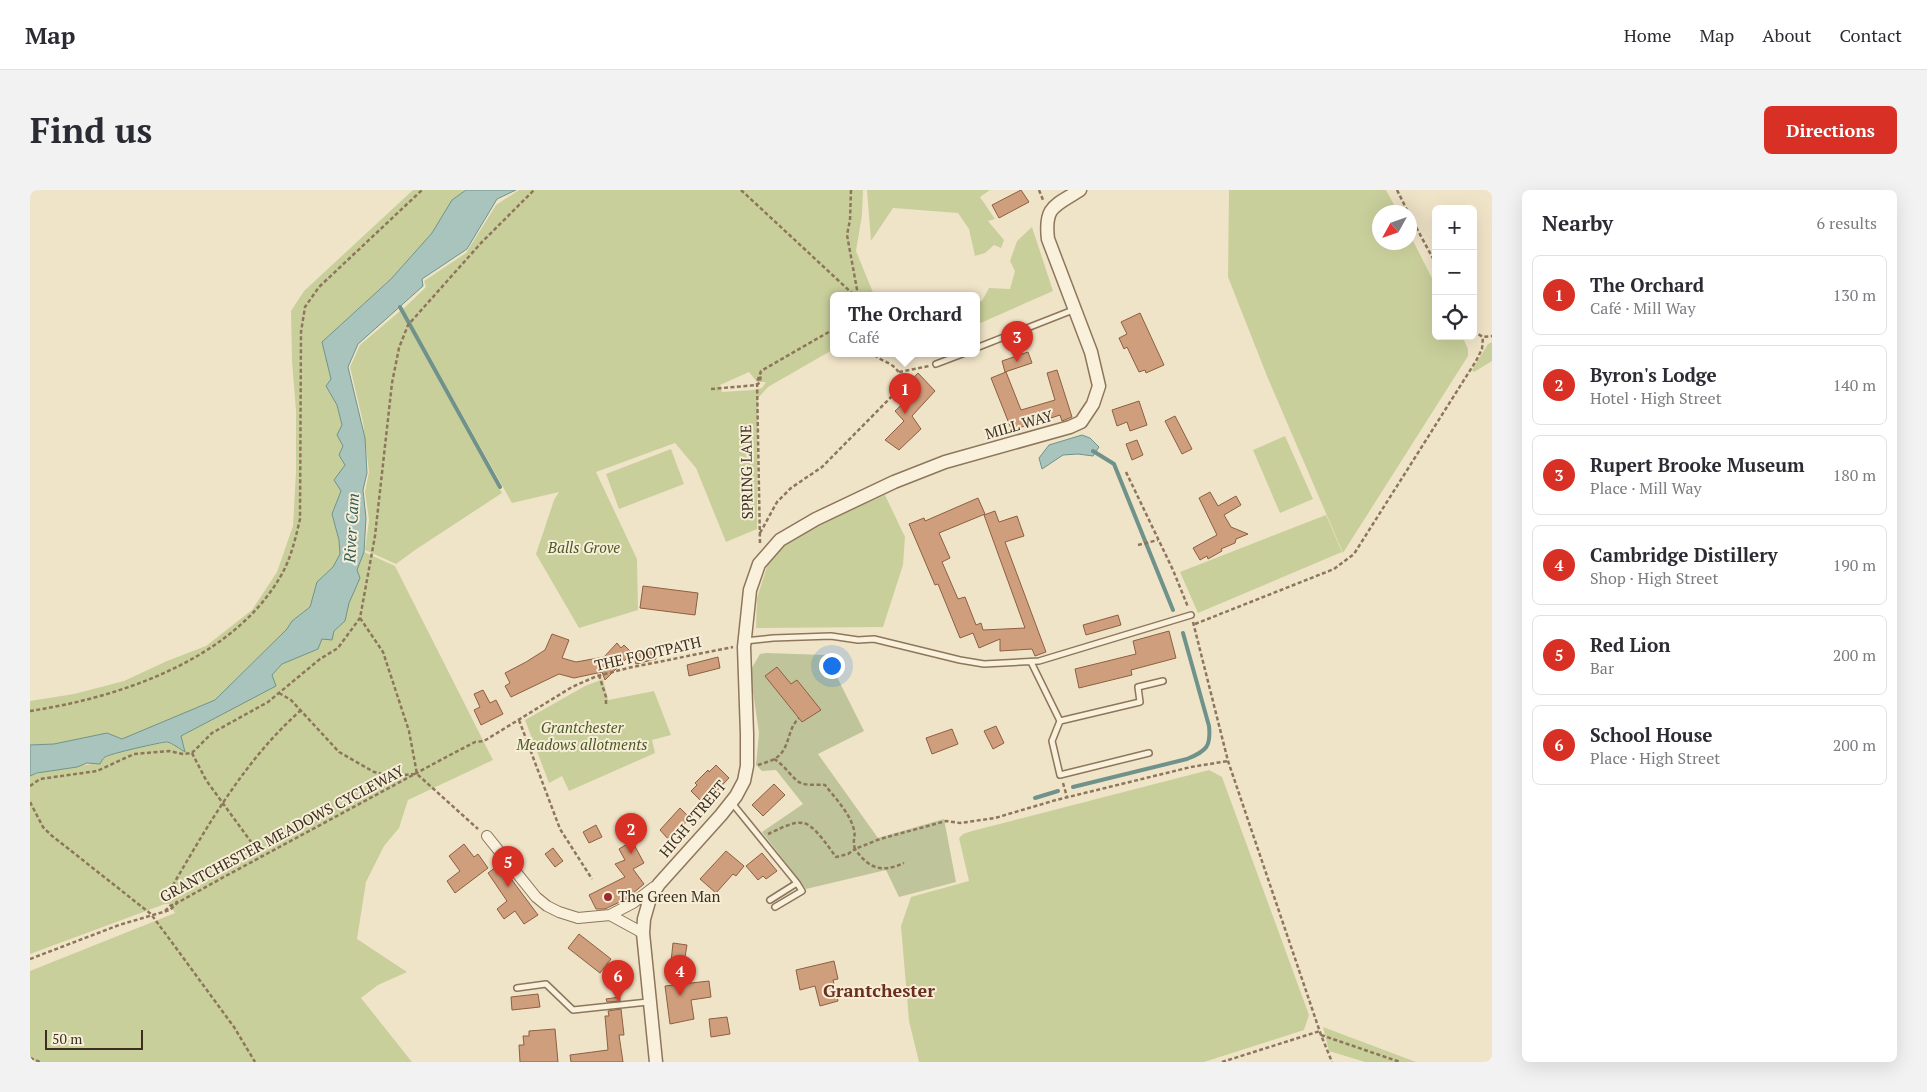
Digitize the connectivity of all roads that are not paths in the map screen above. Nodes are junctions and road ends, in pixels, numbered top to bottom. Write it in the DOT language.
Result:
graph roads {
  1 [pos="1080,190"];
  2 [pos="1074,310"];
  3 [pos="980,346"];
  4 [pos="954,357"];
  5 [pos="936,364"];
  6 [pos="750,590"];
  7 [pos="1191,615"];
  8 [pos="744,644"];
  9 [pos="1031,662"];
  10 [pos="1163,681"];
  11 [pos="1060,721"];
  12 [pos="1148,753"];
  13 [pos="731,802"];
  14 [pos="487,836"];
  15 [pos="797,883"];
  16 [pos="659,884"];
  17 [pos="770,900"];
  18 [pos="775,907"];
  19 [pos="610,915"];
  20 [pos="643,933"];
  21 [pos="517,988"];
  22 [pos="651,1002"];
  23 [pos="656,1062"];
  1 -- 2 [label="street, MILL WAY"];
  2 -- 3 [label="lane"];
  2 -- 6 [label="street, MILL WAY"];
  4 -- 5 [label="lane"];
  6 -- 8 [label="street, HIGH STREET"];
  7 -- 9 [label="lane"];
  8 -- 9 [label="lane"];
  8 -- 13 [label="street, HIGH STREET"];
  9 -- 11 [label="lane"];
  10 -- 11 [label="lane"];
  11 -- 12 [label="lane"];
  13 -- 15 [label="lane"];
  13 -- 16 [label="street, HIGH STREET"];
  14 -- 19 [label="street"];
  15 -- 17 [label="lane"];
  15 -- 18 [label="lane"];
  16 -- 19 [label="street"];
  16 -- 20 [label="street, HIGH STREET"];
  19 -- 20 [label="street"];
  20 -- 22 [label="street, HIGH STREET"];
  21 -- 22 [label="lane"];
  22 -- 23 [label="street, HIGH STREET"];
}
